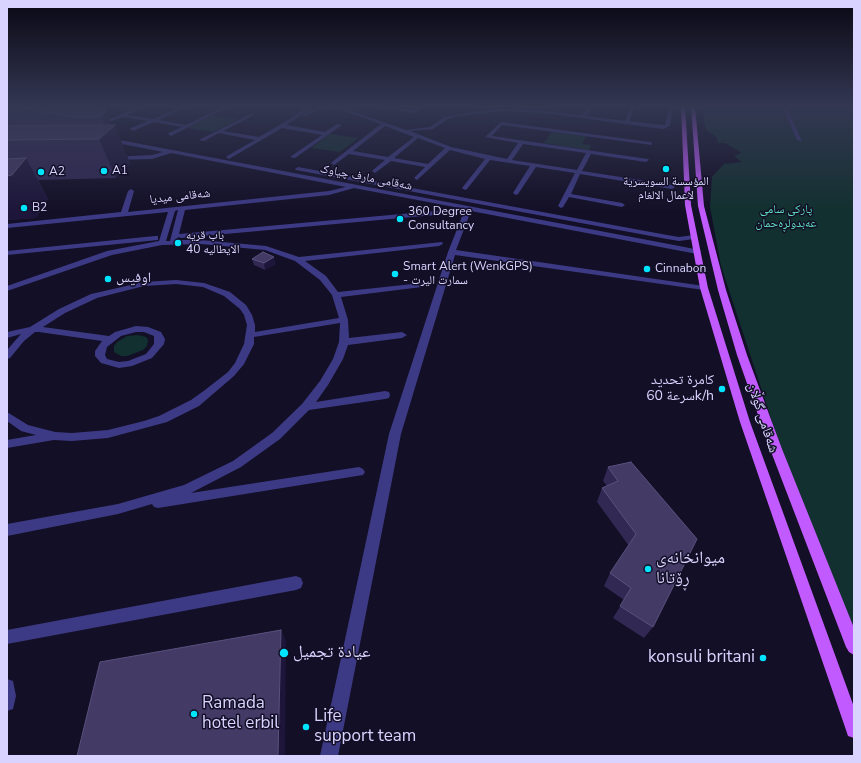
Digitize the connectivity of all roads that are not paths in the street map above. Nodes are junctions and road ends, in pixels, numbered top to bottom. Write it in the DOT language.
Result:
graph roads {
  1 [pos="123,142"];
  2 [pos="132,142"];
  3 [pos="254,142"];
  4 [pos="315,142"];
  5 [pos="362,142"];
  6 [pos="411,142"];
  7 [pos="433,142"];
  8 [pos="439,142"];
  9 [pos="522,142"];
  10 [pos="642,142"];
  11 [pos="684,142"];
  12 [pos="696,142"];
  13 [pos="650,144"];
  14 [pos="442,145"];
  15 [pos="449,148"];
  16 [pos="169,152"];
  17 [pos="349,152"];
  18 [pos="589,152"];
  19 [pos="229,157"];
  20 [pos="293,157"];
  21 [pos="107,158"];
  22 [pos="390,158"];
  23 [pos="489,158"];
  24 [pos="646,160"];
  25 [pos="508,161"];
  26 [pos="334,163"];
  27 [pos="534,165"];
  28 [pos="281,166"];
  29 [pos="429,166"];
  30 [pos="375,171"];
  31 [pos="273,172"];
  32 [pos="580,172"];
  33 [pos="417,178"];
  34 [pos="353,187"];
  35 [pos="672,187"];
  36 [pos="466,188"];
  37 [pos="131,191"];
  38 [pos="516,193"];
  39 [pos="567,195"];
  40 [pos="622,205"];
  41 [pos="561,206"];
  42 [pos="182,208"];
  43 [pos="469,208"];
  44 [pos="172,209"];
  45 [pos="446,212"];
  46 [pos="124,214"];
  47 [pos="566,218"];
  48 [pos="7,226"];
  49 [pos="563,226"];
  50 [pos="242,231"];
  51 [pos="694,237"];
  52 [pos="174,239"];
  53 [pos="163,240"];
  54 [pos="236,244"];
  55 [pos="439,244"];
  56 [pos="109,248"];
  57 [pos="452,252"];
  58 [pos="697,252"];
  59 [pos="7,253"];
  60 [pos="298,259"];
  61 [pos="422,285"];
  62 [pos="7,288"];
  63 [pos="704,288"];
  64 [pos="336,295"];
  65 [pos="344,320"];
  66 [pos="33,329"];
  67 [pos="7,335"];
  68 [pos="251,335"];
  69 [pos="402,335"];
  70 [pos="110,339"];
  71 [pos="344,342"];
  72 [pos="7,356"];
  73 [pos="385,395"];
  74 [pos="306,408"];
  75 [pos="7,416"];
  76 [pos="55,436"];
  77 [pos="7,444"];
  78 [pos="359,472"];
  79 [pos="118,509"];
  80 [pos="7,530"];
  81 [pos="296,583"];
  82 [pos="7,637"];
  83 [pos="854,647"];
  84 [pos="7,687"];
  85 [pos="7,703"];
  86 [pos="854,730"];
  87 [pos="329,756"];
  1 -- 16 [label="street, شەقامی مارف چیاوک"];
  2 -- 19 [label="street, شەقامی مارف چیاوک"];
  3 -- 19 [label="street"];
  4 -- 20 [label="street"];
  5 -- 17 [label="street"];
  6 -- 22 [label="street"];
  7 -- 14 [label="street"];
  8 -- 14 [label="street"];
  9 -- 18 [label="street"];
  9 -- 25 [label="street"];
  10 -- 13 [label="street"];
  11 -- 51 [label="main road, شەقامی گوڵان"];
  12 -- 83 [label="main road, شەقامی گوڵان"];
  14 -- 15 [label="street"];
  15 -- 23 [label="street"];
  15 -- 29 [label="street"];
  16 -- 21 [label="street"];
  16 -- 31 [label="street, شەقامی مارف چیاوک"];
  17 -- 22 [label="street"];
  17 -- 26 [label="street"];
  18 -- 24 [label="street"];
  18 -- 32 [label="street"];
  19 -- 28 [label="street, شەقامی مارف چیاوک"];
  22 -- 29 [label="street"];
  22 -- 30 [label="street"];
  23 -- 25 [label="street"];
  23 -- 36 [label="street"];
  25 -- 27 [label="street"];
  27 -- 32 [label="street"];
  27 -- 38 [label="street"];
  28 -- 31 [label="street"];
  28 -- 47 [label="street, شەقامی مارف چیاوک"];
  29 -- 33 [label="street"];
  31 -- 34 [label="street, شەقامی مارف چیاوک"];
  32 -- 35 [label="street"];
  32 -- 39 [label="street"];
  34 -- 42 [label="street, شەقامی میدیا"];
  34 -- 43 [label="street, شەقامی مارف چیاوک"];
  37 -- 46 [label="street"];
  39 -- 40 [label="street"];
  39 -- 41 [label="street"];
  42 -- 44 [label="street, شەقامی میدیا"];
  42 -- 52 [label="street"];
  43 -- 49 [label="street, شەقامی مارف چیاوک"];
  43 -- 57 [label="street"];
  44 -- 46 [label="street, شەقامی میدیا"];
  44 -- 53 [label="street"];
  45 -- 50 [label="street"];
  46 -- 48 [label="street, شەقامی میدیا"];
  47 -- 49 [label="street"];
  47 -- 51 [label="street, شەقامی مارف چیاوک"];
  49 -- 58 [label="street, شەقامی مارف چیاوک"];
  50 -- 52 [label="street"];
  50 -- 54 [label="street"];
  51 -- 58 [label="main road, شەقامی گوڵان"];
  52 -- 53 [label="street"];
  52 -- 54 [label="street"];
  53 -- 56 [label="street"];
  54 -- 60 [label="street"];
  55 -- 60 [label="street"];
  56 -- 59 [label="street"];
  56 -- 62 [label="street"];
  57 -- 63 [label="street"];
  57 -- 87 [label="street"];
  58 -- 63 [label="main road, شەقامی گوڵان"];
  60 -- 64 [label="street"];
  61 -- 64 [label="street"];
  63 -- 86 [label="main road, شەقامی گوڵان"];
  64 -- 65 [label="street"];
  65 -- 68 [label="street"];
  65 -- 71 [label="street"];
  66 -- 67 [label="street"];
  66 -- 68 [label="street"];
  66 -- 70 [label="street"];
  66 -- 72 [label="street"];
  68 -- 76 [label="street"];
  69 -- 71 [label="street"];
  70 -- 70 [label="street"];
  71 -- 74 [label="street"];
  73 -- 74 [label="street"];
  74 -- 79 [label="street"];
  75 -- 76 [label="street"];
  76 -- 77 [label="street"];
  78 -- 79 [label="street"];
  79 -- 80 [label="street"];
  81 -- 82 [label="street"];
  84 -- 85 [label="street"];
}
